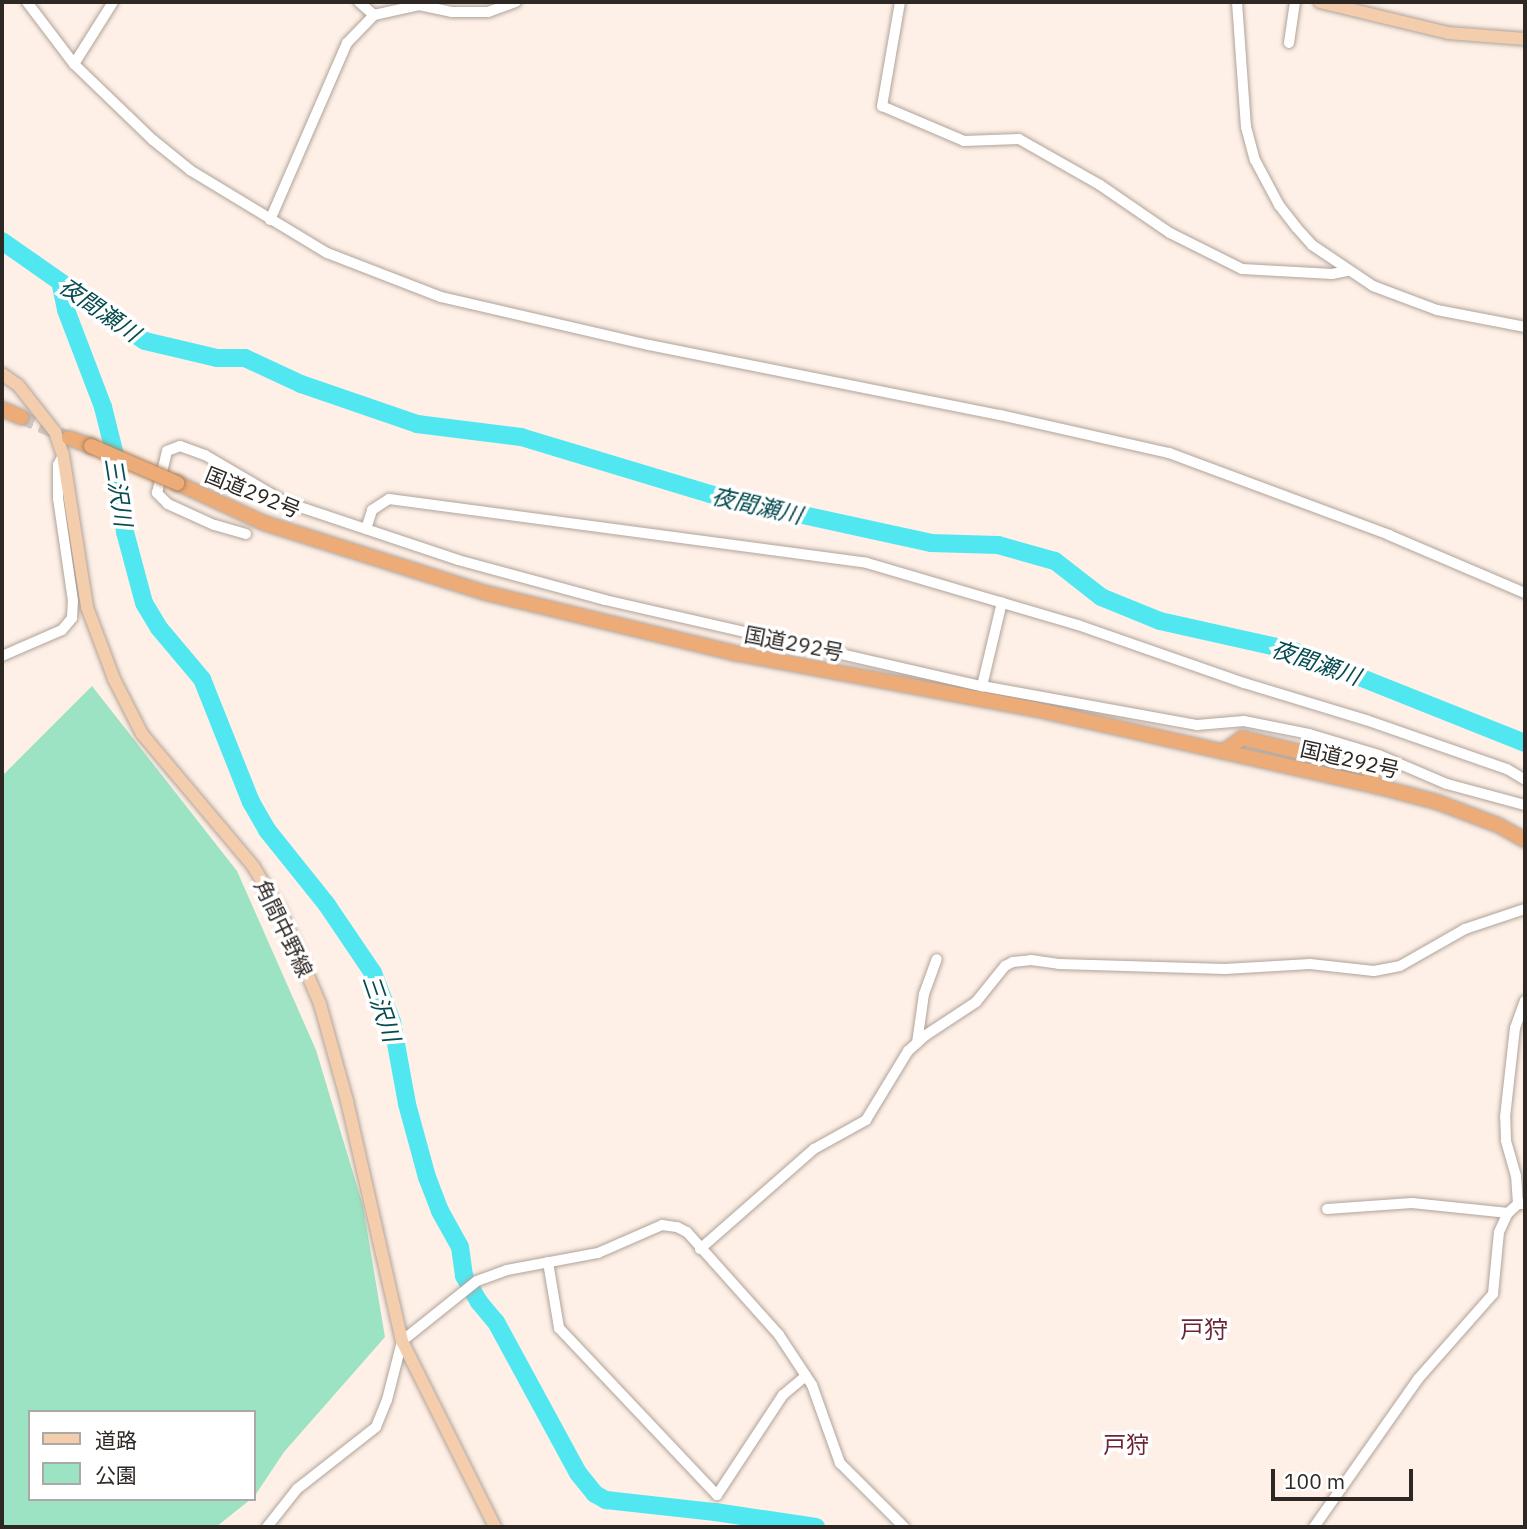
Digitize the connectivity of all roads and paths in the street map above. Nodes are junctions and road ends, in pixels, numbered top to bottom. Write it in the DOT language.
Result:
graph roads {
  1 [pos="27,2"];
  2 [pos="113,2"];
  3 [pos="359,2"];
  4 [pos="516,2"];
  5 [pos="900,2"];
  6 [pos="1237,2"];
  7 [pos="1295,2"];
  8 [pos="1320,2"];
  9 [pos="374,15"];
  10 [pos="1525,39"];
  11 [pos="1289,43"];
  12 [pos="74,64"];
  13 [pos="270,220"];
  14 [pos="1347,271"];
  15 [pos="1525,327"];
  16 [pos="2,374"];
  17 [pos="2,409"];
  18 [pos="21,417"];
  19 [pos="69,438"];
  20 [pos="63,455"];
  21 [pos="366,529"];
  22 [pos="246,534"];
  23 [pos="1525,593"];
  24 [pos="1002,602"];
  25 [pos="2,656"];
  26 [pos="982,687"];
  27 [pos="1525,780"];
  28 [pos="1525,805"];
  29 [pos="1525,840"];
  30 [pos="1525,909"];
  31 [pos="937,959"];
  32 [pos="1525,1001"];
  33 [pos="917,1043"];
  34 [pos="1521,1204"];
  35 [pos="1327,1209"];
  36 [pos="1508,1213"];
  37 [pos="700,1250"];
  38 [pos="548,1262"];
  39 [pos="402,1341"];
  40 [pos="807,1376"];
  41 [pos="267,1527"];
  42 [pos="495,1527"];
  43 [pos="904,1527"];
  44 [pos="1314,1527"];
  1 -- 12 [label="street"];
  2 -- 12 [label="street"];
  3 -- 9 [label="street"];
  4 -- 9 [label="street"];
  5 -- 14 [label="street"];
  6 -- 14 [label="street"];
  7 -- 11 [label="street"];
  8 -- 10 [label="main road"];
  9 -- 13 [label="street"];
  12 -- 13 [label="street"];
  13 -- 23 [label="street"];
  14 -- 15 [label="street"];
  16 -- 20 [label="main road, 角間中野線"];
  17 -- 18 [label="highway"];
  19 -- 29 [label="highway, 国道292号, bridge"];
  20 -- 25 [label="street"];
  20 -- 39 [label="main road, 角間中野線"];
  21 -- 22 [label="street"];
  21 -- 24 [label="street"];
  21 -- 26 [label="street"];
  24 -- 26 [label="street"];
  24 -- 27 [label="street"];
  26 -- 28 [label="street"];
  30 -- 33 [label="street"];
  31 -- 33 [label="street"];
  32 -- 34 [label="street"];
  33 -- 37 [label="street"];
  34 -- 36 [label="street"];
  35 -- 36 [label="street"];
  36 -- 44 [label="street"];
  37 -- 38 [label="street"];
  37 -- 40 [label="street"];
  38 -- 39 [label="street"];
  38 -- 40 [label="street"];
  39 -- 41 [label="street"];
  39 -- 42 [label="main road, 角間中野線"];
  40 -- 43 [label="street"];
}
